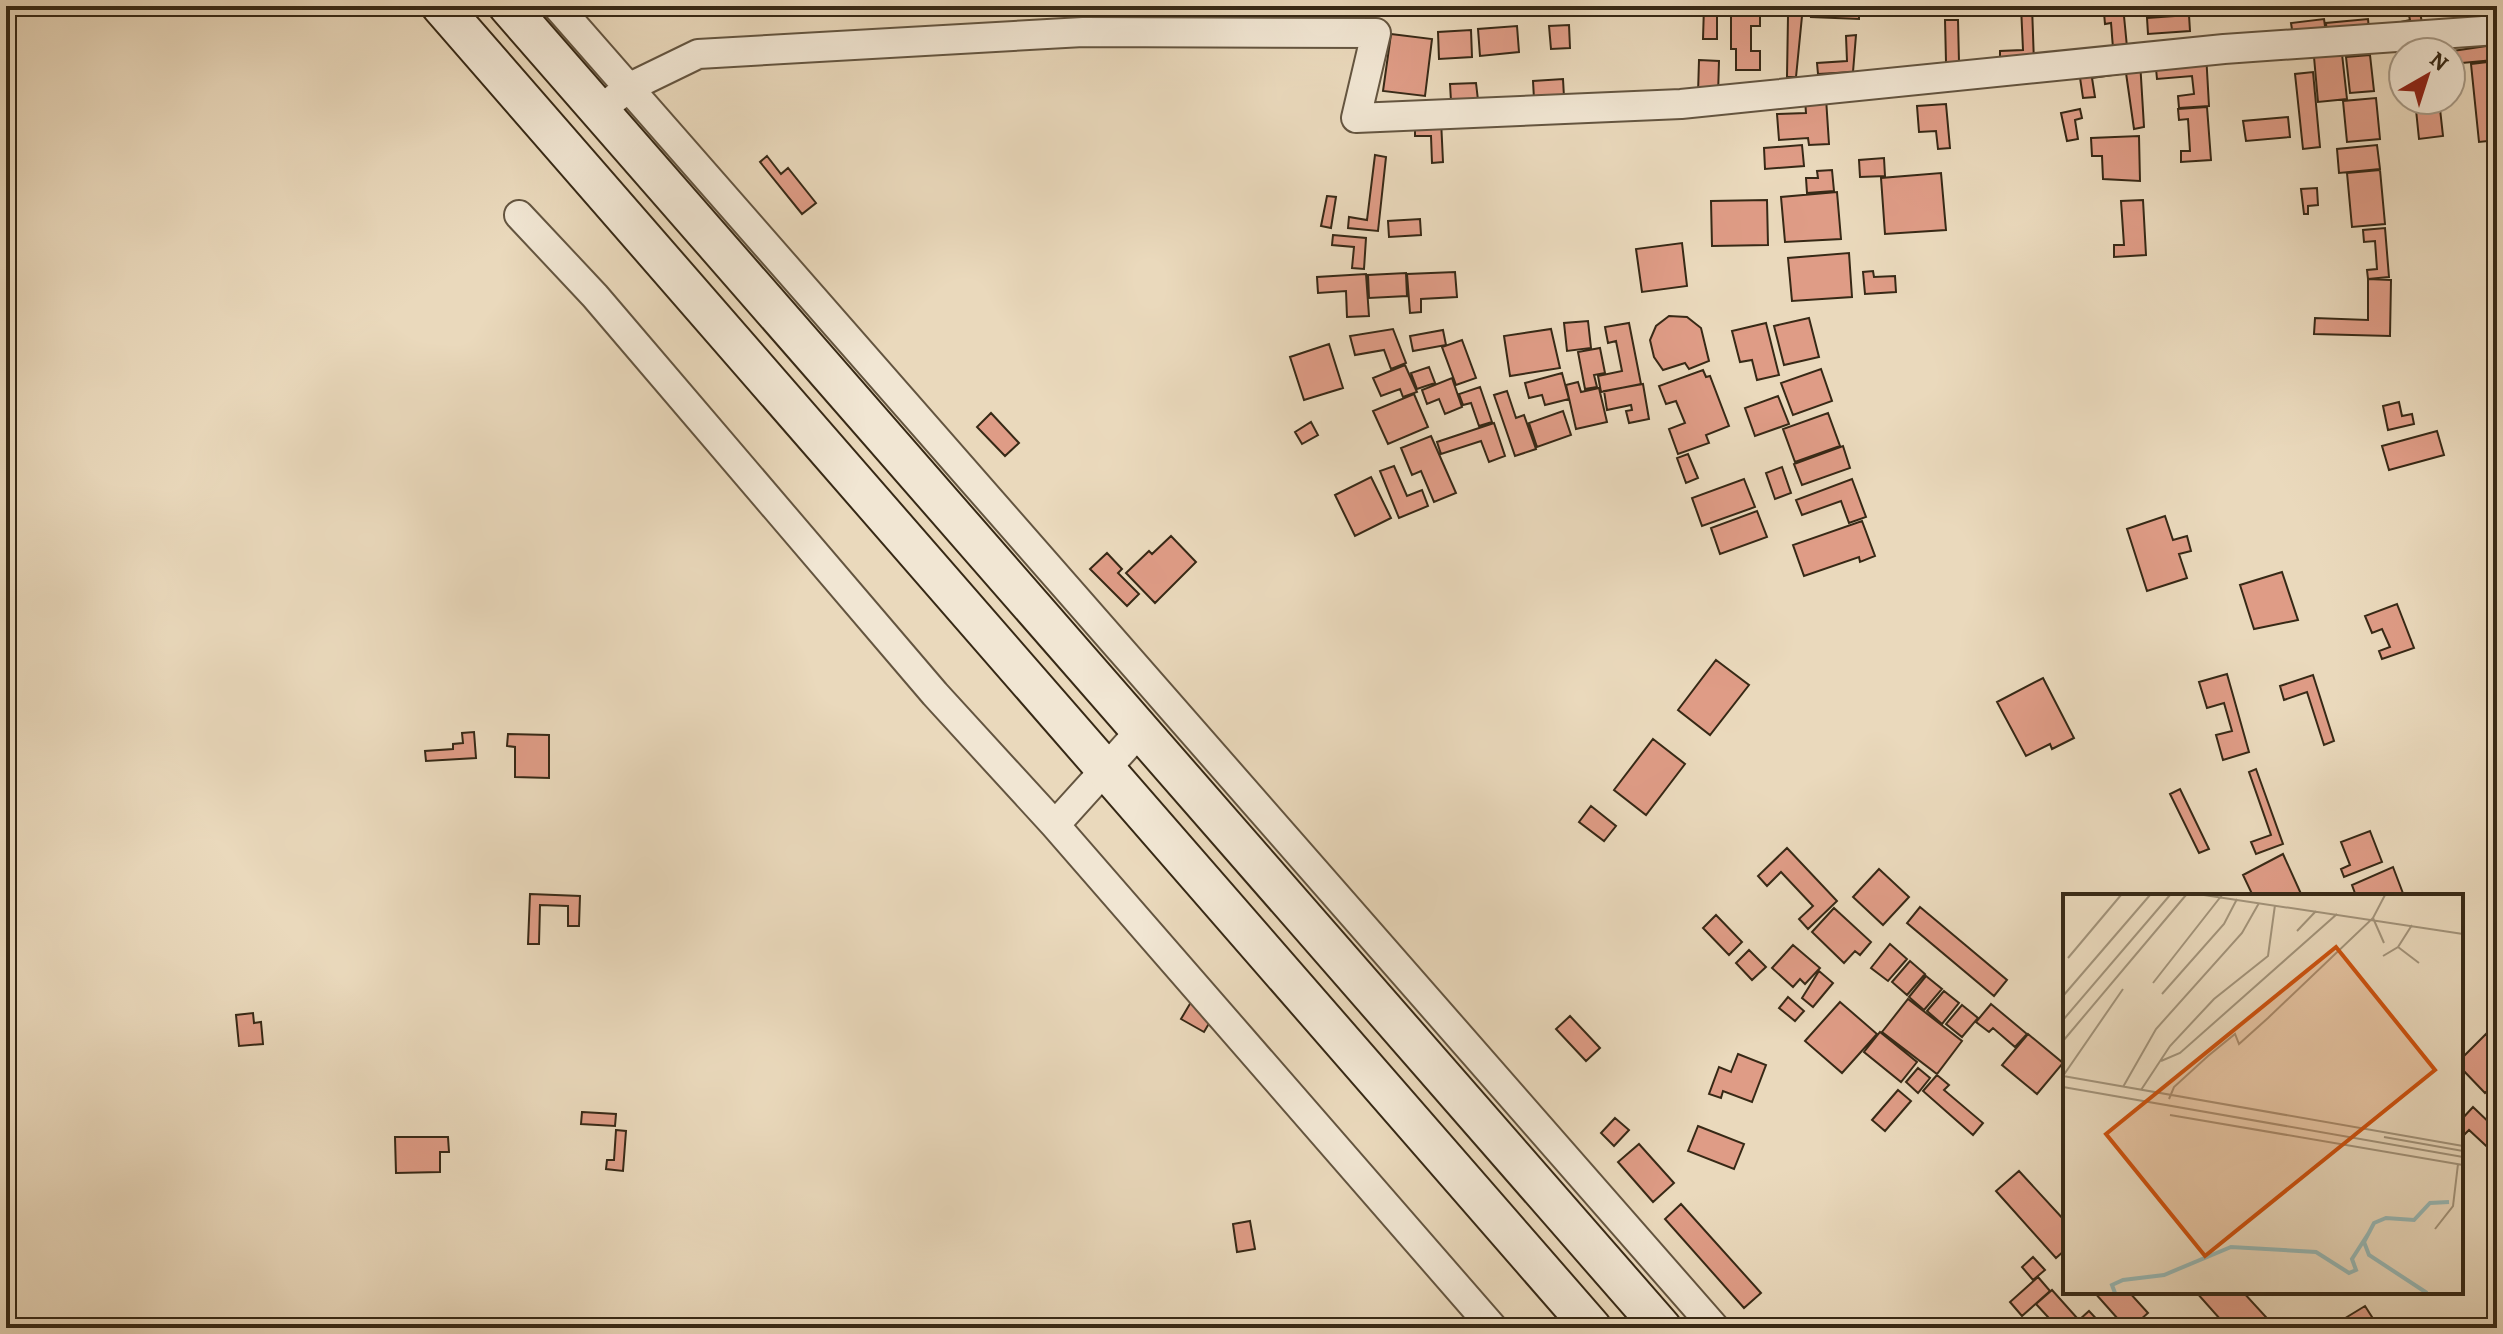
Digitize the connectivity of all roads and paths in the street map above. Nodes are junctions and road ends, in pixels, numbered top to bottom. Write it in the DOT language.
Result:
graph roads {
  1 [pos="441,6"];
  2 [pos="508,6"];
  3 [pos="557,6"];
  4 [pos="2497,30"];
  5 [pos="614,99"];
  6 [pos="519,215"];
  7 [pos="1141,730"];
  8 [pos="1107,770"];
  9 [pos="1055,825"];
  10 [pos="1493,1328"];
  11 [pos="1592,1328"];
  12 [pos="1662,1328"];
  13 [pos="1715,1328"];
  1 -- 8 [label="main road"];
  2 -- 5 [label="main road"];
  3 -- 5 [label="street"];
  4 -- 5 [label="street"];
  5 -- 7 [label="main road"];
  5 -- 13 [label="street"];
  6 -- 9 [label="street"];
  7 -- 8 [label="street"];
  7 -- 12 [label="main road"];
  8 -- 9 [label="street"];
  8 -- 11 [label="main road"];
  9 -- 10 [label="street"];
}
